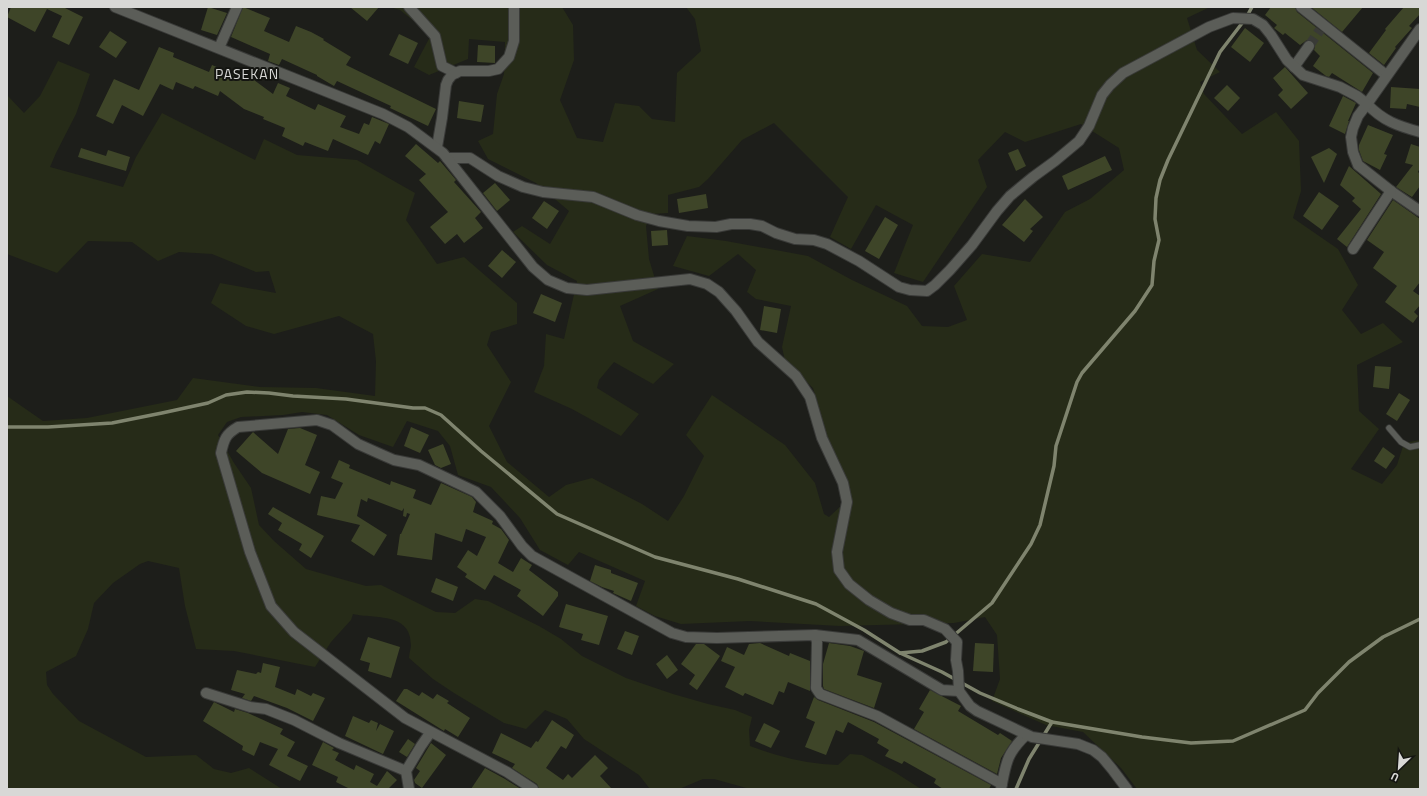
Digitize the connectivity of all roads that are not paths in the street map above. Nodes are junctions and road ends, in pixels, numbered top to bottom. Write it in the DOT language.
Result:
graph roads {
  1 [pos="237,7"];
  2 [pos="409,7"];
  3 [pos="514,7"];
  4 [pos="1301,7"];
  5 [pos="122,8"];
  6 [pos="1420,29"];
  7 [pos="1309,46"];
  8 [pos="219,48"];
  9 [pos="1294,67"];
  10 [pos="456,73"];
  11 [pos="1386,75"];
  12 [pos="1367,104"];
  13 [pos="1420,132"];
  14 [pos="437,147"];
  15 [pos="447,158"];
  16 [pos="1391,191"];
  17 [pos="1420,211"];
  18 [pos="1353,249"];
  19 [pos="1389,428"];
  20 [pos="1420,446"];
  21 [pos="815,635"];
  22 [pos="959,691"];
  23 [pos="206,693"];
  24 [pos="430,732"];
  25 [pos="1029,736"];
  26 [pos="406,771"];
  27 [pos="1001,786"];
  28 [pos="409,789"];
  29 [pos="533,789"];
  30 [pos="1127,789"];
  1 -- 8 [label="street"];
  2 -- 10 [label="street"];
  3 -- 10 [label="street"];
  4 -- 11 [label="street"];
  5 -- 8 [label="street"];
  6 -- 11 [label="street"];
  7 -- 9 [label="street"];
  8 -- 14 [label="street"];
  9 -- 12 [label="street"];
  9 -- 15 [label="street"];
  10 -- 14 [label="street"];
  11 -- 12 [label="street"];
  12 -- 13 [label="street"];
  12 -- 16 [label="street"];
  14 -- 15 [label="street"];
  15 -- 22 [label="street"];
  16 -- 17 [label="street"];
  16 -- 18 [label="street"];
  19 -- 20 [label="lane"];
  21 -- 22 [label="street"];
  21 -- 24 [label="street"];
  21 -- 27 [label="street"];
  22 -- 25 [label="street"];
  23 -- 26 [label="street"];
  24 -- 26 [label="street"];
  24 -- 29 [label="street"];
  25 -- 27 [label="street"];
  25 -- 30 [label="street"];
  26 -- 28 [label="street"];
}
